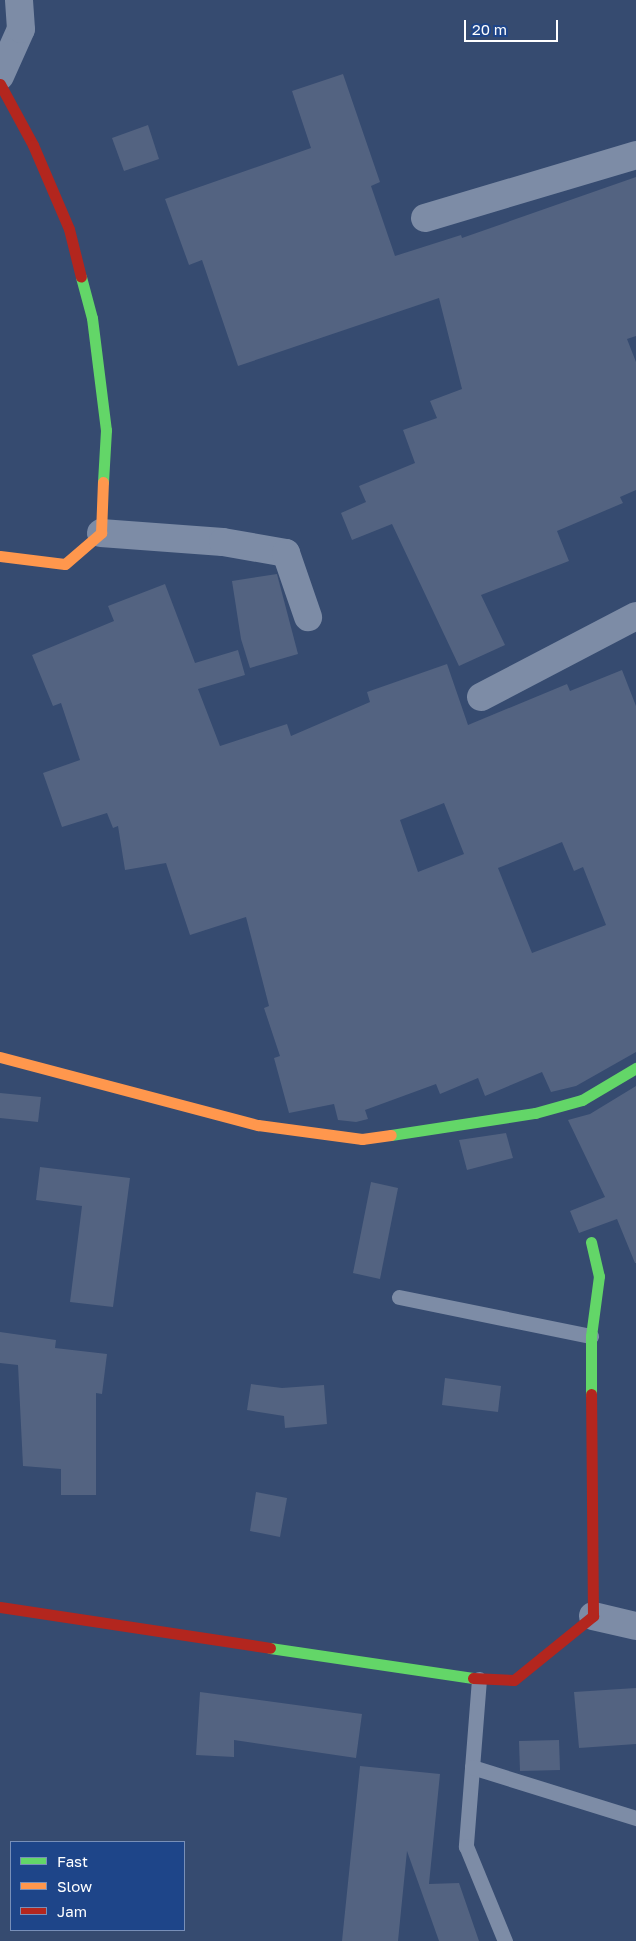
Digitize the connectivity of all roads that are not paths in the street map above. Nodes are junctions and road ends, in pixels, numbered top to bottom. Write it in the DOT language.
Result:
graph roads {
  1 [pos="19,0"];
  2 [pos="0,76"];
  3 [pos="0,84"];
  4 [pos="636,155"];
  5 [pos="425,218"];
  6 [pos="101,533"];
  7 [pos="0,556"];
  8 [pos="636,616"];
  9 [pos="308,617"];
  10 [pos="481,697"];
  11 [pos="0,1057"];
  12 [pos="636,1068"];
  13 [pos="591,1242"];
  14 [pos="399,1297"];
  15 [pos="591,1336"];
  16 [pos="0,1608"];
  17 [pos="593,1616"];
  18 [pos="636,1626"];
  19 [pos="479,1679"];
  20 [pos="472,1767"];
  21 [pos="636,1818"];
  22 [pos="505,1941"];
  1 -- 2 [label="street"];
  3 -- 6 [label="street"];
  4 -- 5 [label="street"];
  6 -- 7 [label="street"];
  6 -- 9 [label="street"];
  8 -- 10 [label="street"];
  11 -- 12 [label="street"];
  13 -- 15 [label="street"];
  14 -- 15 [label="lane"];
  15 -- 17 [label="street"];
  16 -- 19 [label="street"];
  17 -- 18 [label="street"];
  17 -- 19 [label="street"];
  19 -- 20 [label="lane"];
  20 -- 21 [label="lane"];
  20 -- 22 [label="lane"];
}
